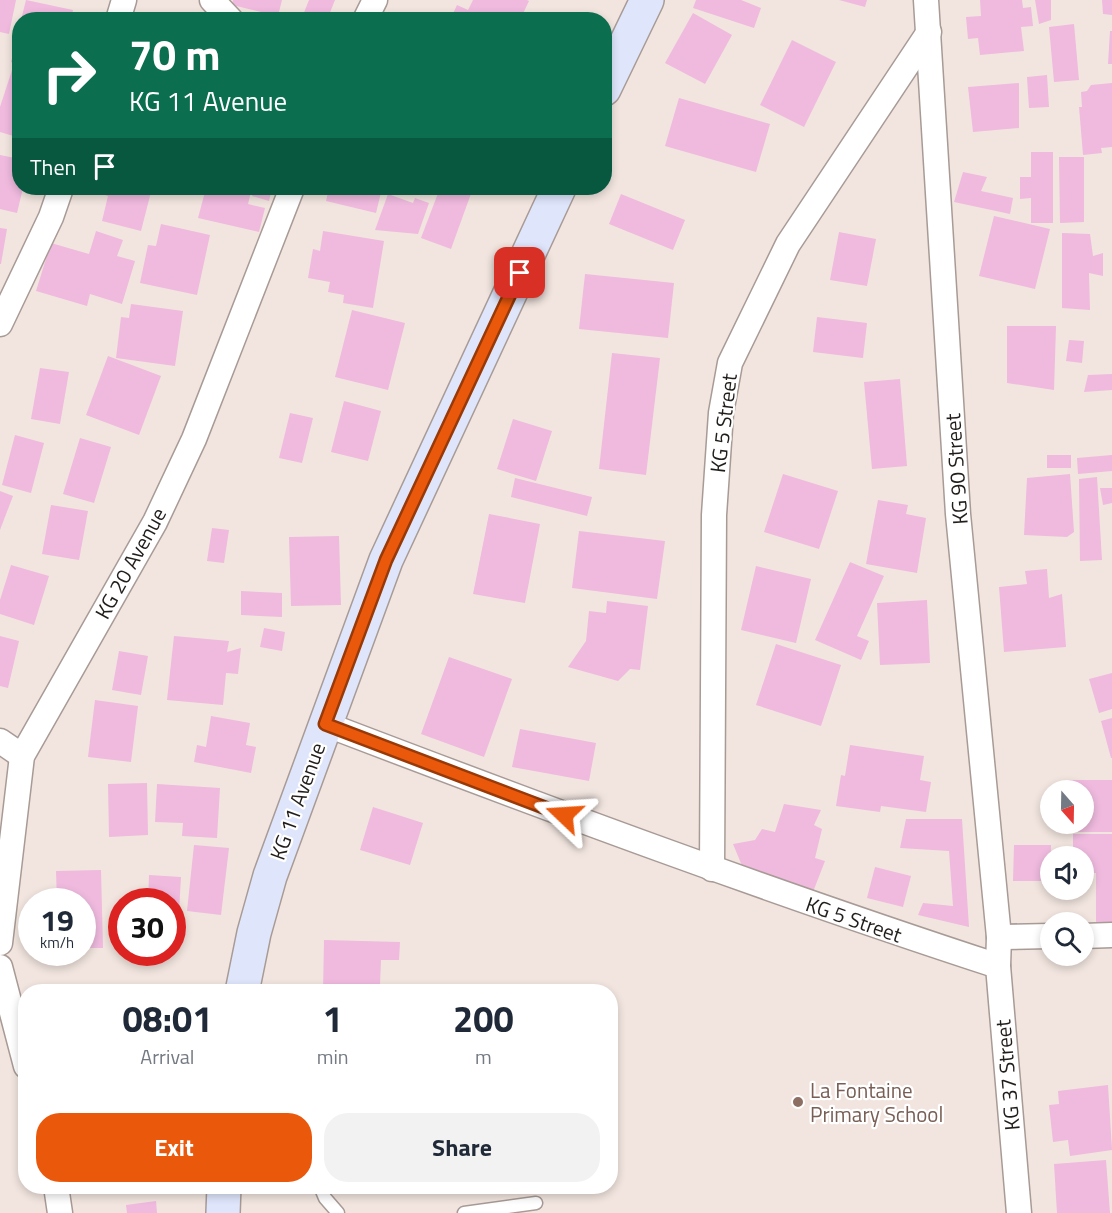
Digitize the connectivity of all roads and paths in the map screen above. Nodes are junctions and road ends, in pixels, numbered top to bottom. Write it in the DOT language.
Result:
graph roads {
  1 [pos="212,0"];
  2 [pos="647,0"];
  3 [pos="926,0"];
  4 [pos="223,12"];
  5 [pos="929,32"];
  6 [pos="612,72"];
  7 [pos="59,195"];
  8 [pos="289,195"];
  9 [pos="556,195"];
  10 [pos="0,324"];
  11 [pos="325,724"];
  12 [pos="0,741"];
  13 [pos="22,756"];
  14 [pos="712,868"];
  15 [pos="1112,935"];
  16 [pos="1040,936"];
  17 [pos="1094,936"];
  18 [pos="999,937"];
  19 [pos="0,943"];
  20 [pos="998,966"];
  21 [pos="0,967"];
  22 [pos="244,984"];
  23 [pos="18,1036"];
  24 [pos="57,1194"];
  25 [pos="224,1194"];
  26 [pos="323,1194"];
  27 [pos="536,1203"];
  28 [pos="60,1213"];
  29 [pos="223,1213"];
  30 [pos="338,1213"];
  31 [pos="464,1213"];
  32 [pos="1019,1213"];
  1 -- 4 [label="street"];
  2 -- 6 [label="main road"];
  3 -- 5 [label="street, KG 90 Street"];
  5 -- 14 [label="street, KG 5 Street"];
  5 -- 18 [label="street, KG 90 Street"];
  7 -- 10 [label="street"];
  8 -- 13 [label="street, KG 20 Avenue"];
  9 -- 11 [label="main road, KG 11 Avenue"];
  11 -- 14 [label="street, KG 5 Street"];
  11 -- 22 [label="main road, KG 11 Avenue"];
  12 -- 13 [label="street"];
  13 -- 19 [label="street, KG 20 Avenue"];
  14 -- 20 [label="street, KG 5 Street"];
  15 -- 17 [label="street"];
  16 -- 18 [label="street"];
  18 -- 20 [label="street, KG 37 Street"];
  20 -- 32 [label="street, KG 37 Street"];
  21 -- 23 [label="street"];
  24 -- 28 [label="street"];
  25 -- 29 [label="main road"];
  26 -- 30 [label="lane"];
  27 -- 31 [label="lane"];
}
